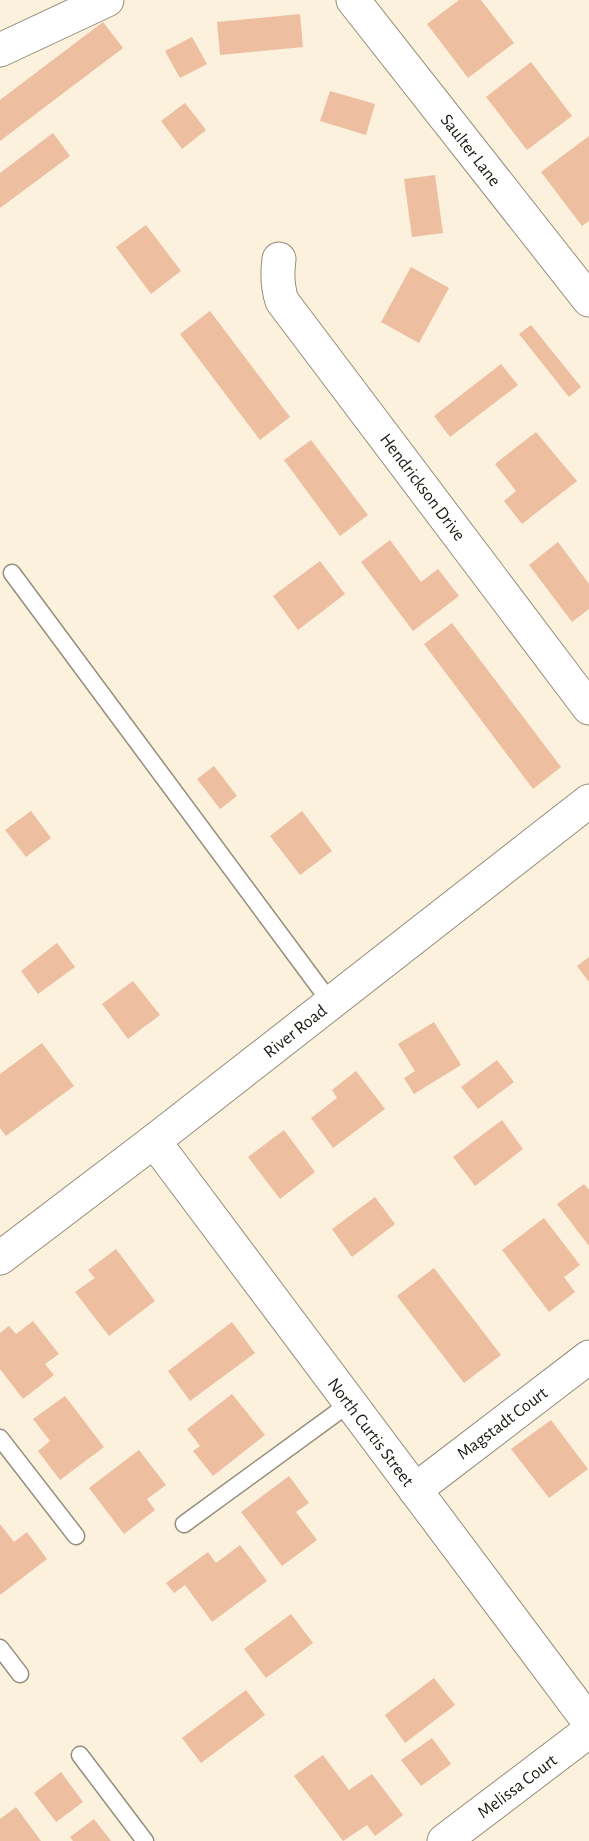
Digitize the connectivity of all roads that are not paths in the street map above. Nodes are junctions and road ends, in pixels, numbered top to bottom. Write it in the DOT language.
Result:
graph roads {
  1 [pos="107,0"];
  2 [pos="353,0"];
  3 [pos="0,50"];
  4 [pos="279,258"];
  5 [pos="589,300"];
  6 [pos="12,573"];
  7 [pos="589,708"];
  8 [pos="585,812"];
  9 [pos="331,1003"];
  10 [pos="154,1141"];
  11 [pos="0,1258"];
  12 [pos="589,1357"];
  13 [pos="350,1403"];
  14 [pos="0,1438"];
  15 [pos="415,1490"];
  16 [pos="184,1524"];
  17 [pos="76,1536"];
  18 [pos="0,1648"];
  19 [pos="20,1674"];
  20 [pos="579,1689"];
  21 [pos="589,1722"];
  22 [pos="589,1731"];
  23 [pos="80,1755"];
  24 [pos="145,1841"];
  25 [pos="444,1841"];
  1 -- 3 [label="street"];
  2 -- 5 [label="street, Saulter Lane"];
  4 -- 7 [label="street, Hendrickson Drive"];
  6 -- 9 [label="lane"];
  8 -- 9 [label="street, River Road"];
  9 -- 10 [label="street, River Road"];
  10 -- 11 [label="street, River Road"];
  10 -- 13 [label="street, North Curtis Street"];
  12 -- 15 [label="street, Magstadt Court"];
  13 -- 15 [label="street, North Curtis Street"];
  13 -- 16 [label="lane"];
  14 -- 17 [label="lane"];
  15 -- 20 [label="street, North Curtis Street"];
  18 -- 19 [label="lane"];
  20 -- 21 [label="street, North Curtis Street"];
  22 -- 25 [label="street, Melissa Court"];
  23 -- 24 [label="lane"];
}
